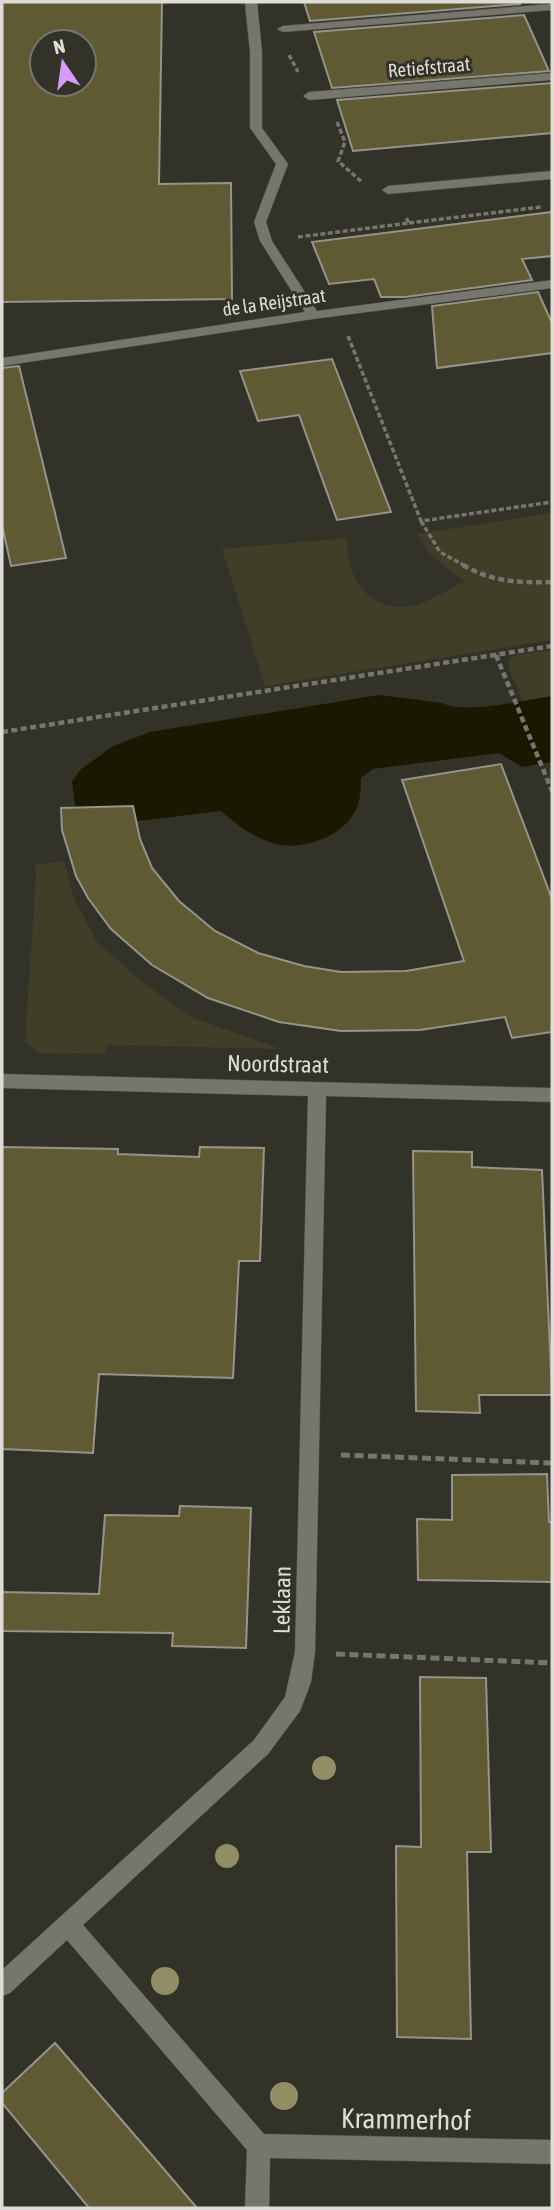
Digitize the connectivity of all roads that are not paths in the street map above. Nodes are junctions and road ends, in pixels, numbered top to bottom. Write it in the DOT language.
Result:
graph roads {
  1 [pos="251,2"];
  2 [pos="552,5"];
  3 [pos="283,29"];
  4 [pos="552,76"];
  5 [pos="309,96"];
  6 [pos="552,175"];
  7 [pos="388,191"];
  8 [pos="552,284"];
  9 [pos="313,315"];
  10 [pos="2,362"];
  11 [pos="2,1081"];
  12 [pos="317,1089"];
  13 [pos="552,1095"];
  14 [pos="69,1925"];
  15 [pos="4,1979"];
  16 [pos="259,2146"];
  17 [pos="552,2151"];
  18 [pos="257,2208"];
  1 -- 9 [label="street"];
  2 -- 3 [label="street"];
  4 -- 5 [label="street, Retiefstraat"];
  6 -- 7 [label="street"];
  8 -- 9 [label="street, de la Reijstraat"];
  9 -- 10 [label="street, de la Reijstraat"];
  11 -- 12 [label="street, Noordstraat"];
  12 -- 13 [label="street, Noordstraat"];
  12 -- 14 [label="street, Leklaan"];
  14 -- 15 [label="street, Leklaan"];
  14 -- 16 [label="street"];
  16 -- 17 [label="street, Krammerhof"];
  16 -- 18 [label="street"];
}
